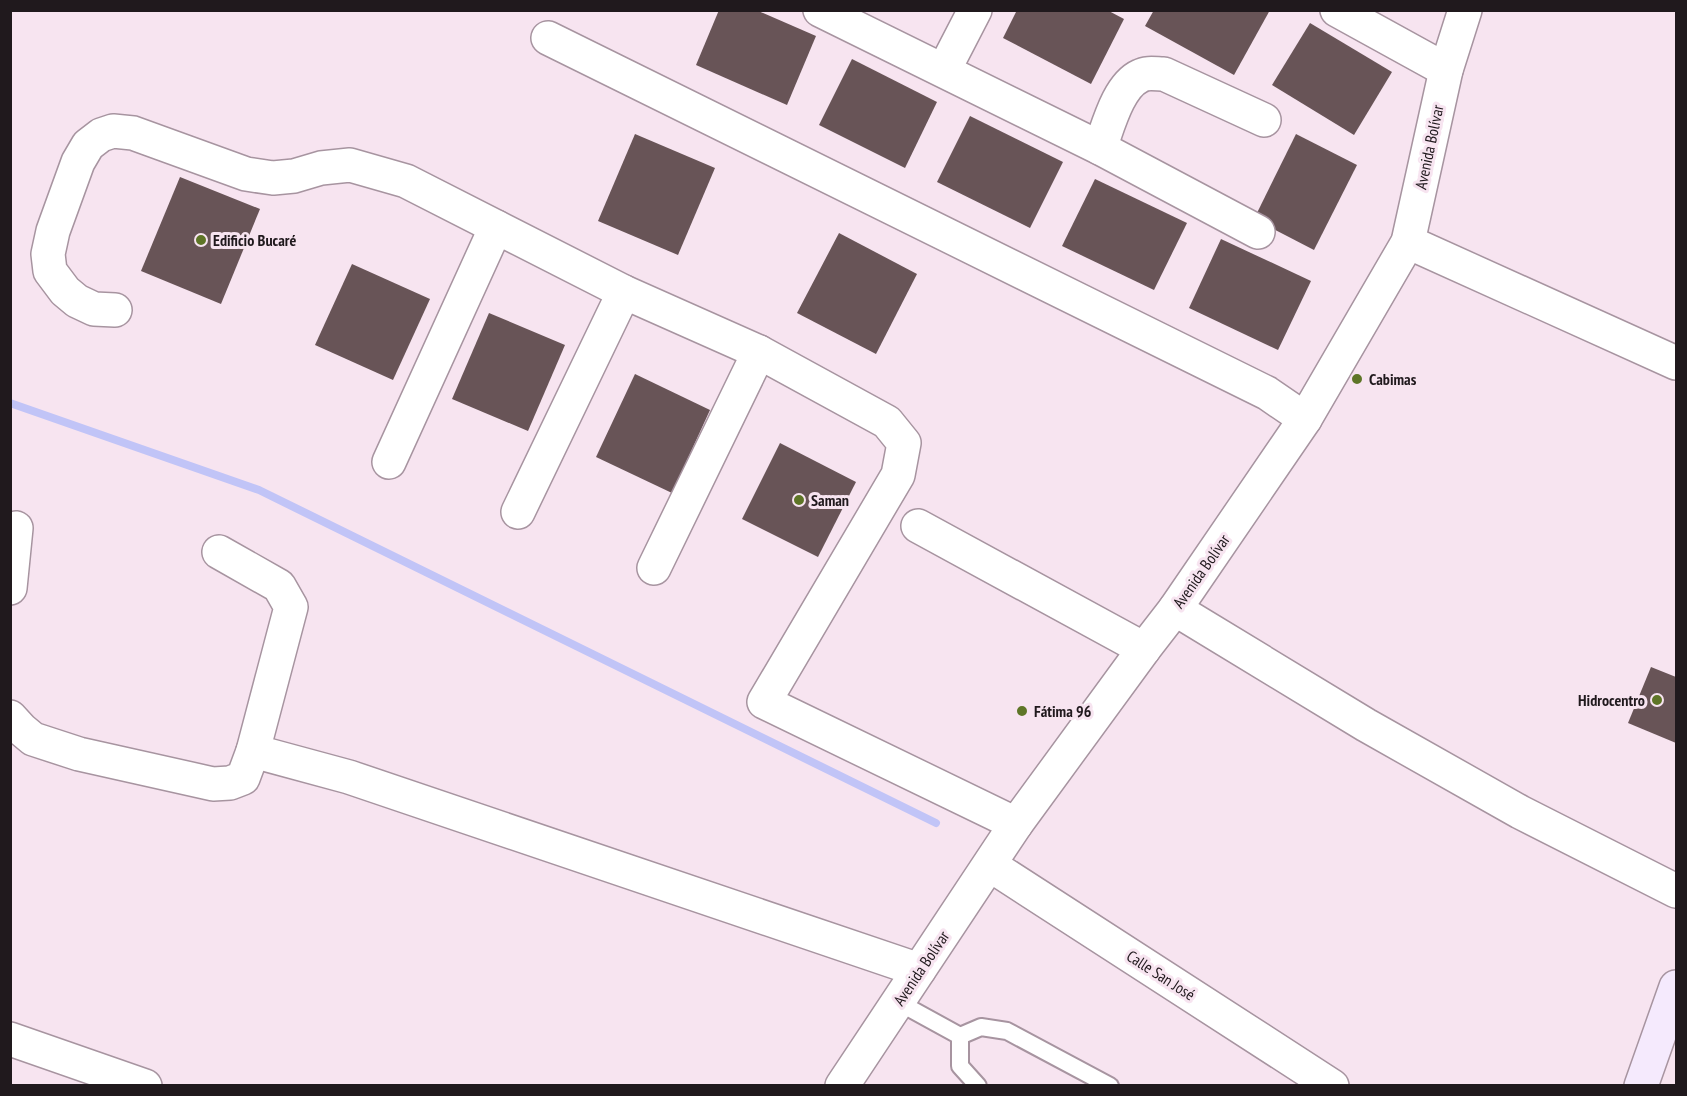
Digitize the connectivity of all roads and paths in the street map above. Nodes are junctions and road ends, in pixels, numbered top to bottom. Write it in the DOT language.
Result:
graph roads {
  1 [pos="820,10"];
  2 [pos="975,10"];
  3 [pos="1337,10"];
  4 [pos="1465,10"];
  5 [pos="548,38"];
  6 [pos="944,70"];
  7 [pos="1446,70"];
  8 [pos="1264,120"];
  9 [pos="1100,148"];
  10 [pos="496,227"];
  11 [pos="1258,232"];
  12 [pos="1408,242"];
  13 [pos="624,292"];
  14 [pos="115,310"];
  15 [pos="759,352"];
  16 [pos="1677,363"];
  17 [pos="1305,419"];
  18 [pos="389,462"];
  19 [pos="518,512"];
  20 [pos="918,526"];
  21 [pos="16,528"];
  22 [pos="219,552"];
  23 [pos="654,568"];
  24 [pos="10,588"];
  25 [pos="1175,609"];
  26 [pos="1144,649"];
  27 [pos="10,717"];
  28 [pos="253,750"];
  29 [pos="1016,824"];
  30 [pos="990,865"];
  31 [pos="1677,891"];
  32 [pos="919,970"];
  33 [pos="1677,987"];
  34 [pos="898,1002"];
  35 [pos="960,1036"];
  36 [pos="10,1039"];
  37 [pos="145,1086"];
  38 [pos="843,1086"];
  39 [pos="978,1086"];
  40 [pos="1110,1086"];
  41 [pos="1332,1086"];
  42 [pos="1641,1086"];
  1 -- 6 [label="street"];
  2 -- 6 [label="street"];
  3 -- 7 [label="street"];
  4 -- 7 [label="street, Avenida Bolívar"];
  5 -- 17 [label="street"];
  6 -- 9 [label="street"];
  7 -- 12 [label="street, Avenida Bolívar"];
  8 -- 9 [label="street"];
  9 -- 11 [label="street"];
  10 -- 13 [label="street"];
  10 -- 14 [label="street"];
  10 -- 18 [label="street"];
  12 -- 16 [label="street"];
  12 -- 17 [label="street, Avenida Bolívar"];
  13 -- 15 [label="street"];
  13 -- 19 [label="street"];
  15 -- 23 [label="street"];
  15 -- 29 [label="street"];
  17 -- 25 [label="street, Avenida Bolívar"];
  20 -- 26 [label="street"];
  21 -- 24 [label="street"];
  22 -- 28 [label="street"];
  25 -- 26 [label="street, Avenida Bolívar"];
  25 -- 31 [label="street"];
  26 -- 29 [label="street, Avenida Bolívar"];
  27 -- 28 [label="street"];
  28 -- 32 [label="street"];
  29 -- 30 [label="street, Avenida Bolívar"];
  30 -- 32 [label="street, Avenida Bolívar"];
  30 -- 41 [label="street, Calle San José"];
  32 -- 34 [label="street, Avenida Bolívar"];
  33 -- 42 [label="main road"];
  34 -- 35 [label="lane"];
  34 -- 38 [label="street, Avenida Bolívar"];
  35 -- 39 [label="lane"];
  35 -- 40 [label="lane"];
  36 -- 37 [label="street"];
}
